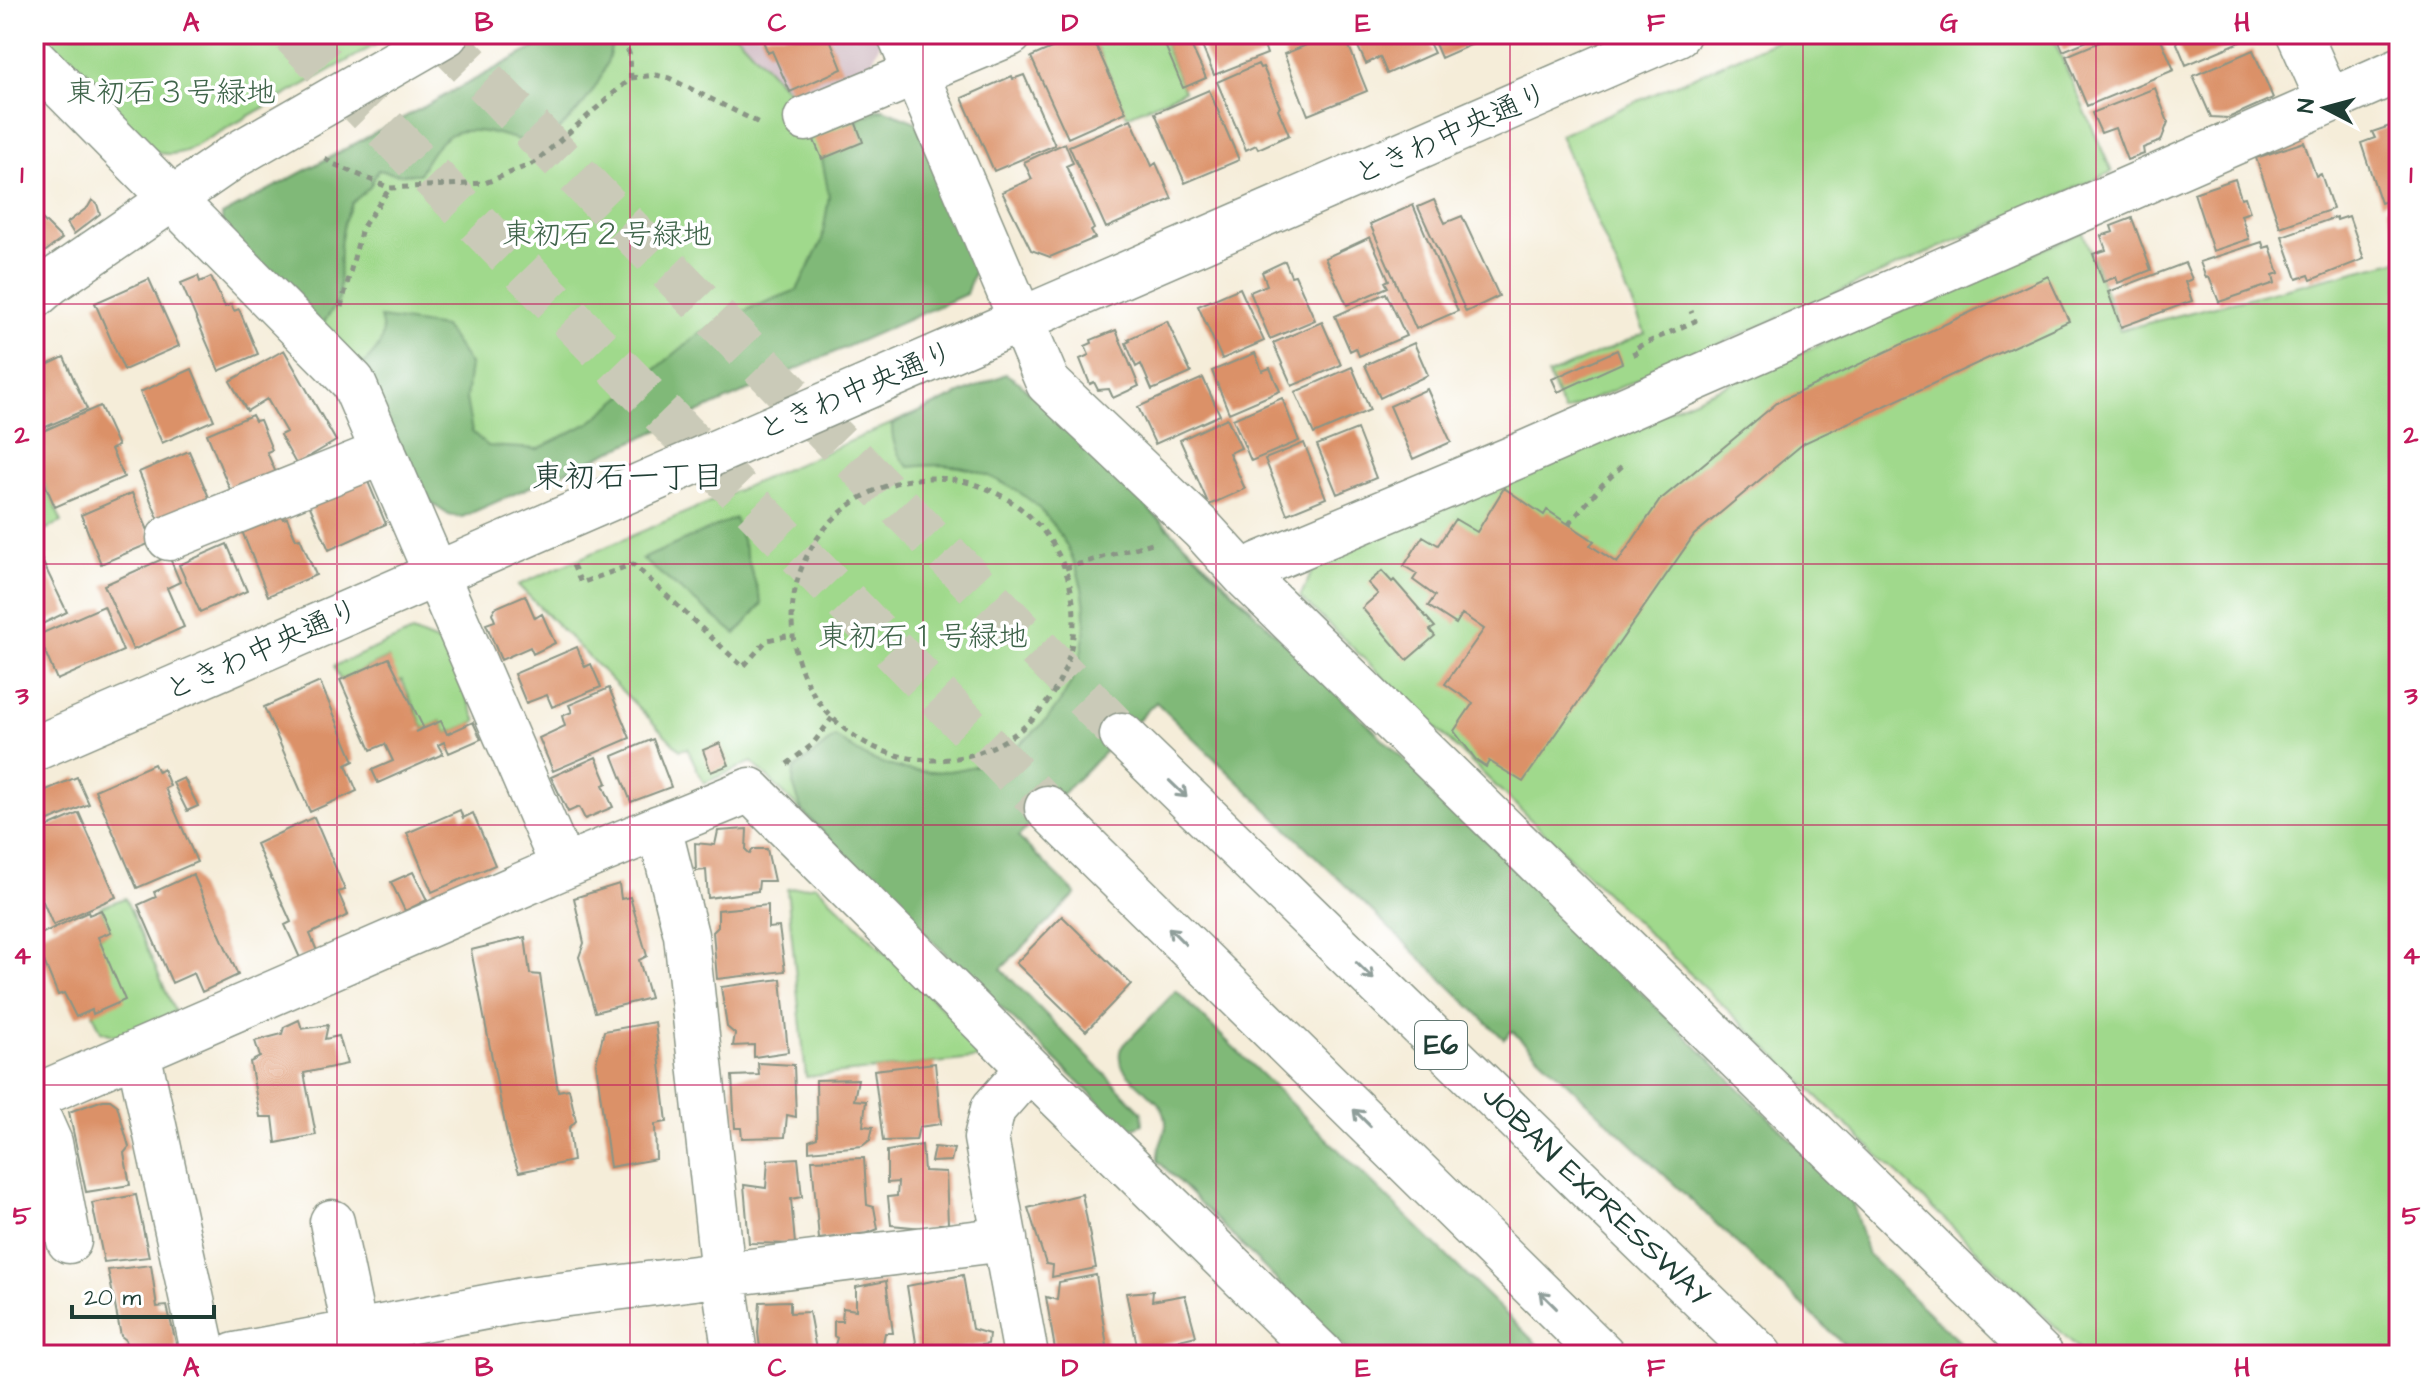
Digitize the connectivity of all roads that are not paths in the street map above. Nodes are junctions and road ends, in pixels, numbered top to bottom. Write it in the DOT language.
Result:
graph roads {
  1 [pos="446,34"];
  2 [pos="899,34"];
  3 [pos="1010,34"];
  4 [pos="1678,34"];
  5 [pos="2299,34"];
  6 [pos="34,59"];
  7 [pos="2399,70"];
  8 [pos="917,74"];
  9 [pos="2329,101"];
  10 [pos="806,119"];
  11 [pos="171,199"];
  12 [pos="34,297"];
  13 [pos="1022,321"];
  14 [pos="384,452"];
  15 [pos="169,538"];
  16 [pos="437,573"];
  17 [pos="1245,576"];
  18 [pos="1122,735"];
  19 [pos="34,749"];
  20 [pos="1047,808"];
  21 [pos="659,827"];
  22 [pos="563,867"];
  23 [pos="138,1052"];
  24 [pos="1029,1068"];
  25 [pos="34,1097"];
  26 [pos="34,1107"];
  27 [pos="332,1222"];
  28 [pos="1005,1239"];
  29 [pos="69,1241"];
  30 [pos="723,1274"];
  31 [pos="355,1332"];
  32 [pos="1280,1338"];
  33 [pos="204,1355"];
  34 [pos="235,1355"];
  35 [pos="735,1355"];
  36 [pos="1026,1355"];
  37 [pos="1322,1355"];
  38 [pos="1603,1355"];
  39 [pos="1760,1355"];
  40 [pos="2041,1355"];
  1 -- 11 [label="main road"];
  2 -- 8 [label="main road"];
  3 -- 8 [label="main road"];
  4 -- 13 [label="main road, ときわ中央通り"];
  5 -- 9 [label="main road"];
  6 -- 11 [label="main road"];
  7 -- 9 [label="main road"];
  8 -- 10 [label="main road"];
  8 -- 13 [label="main road"];
  9 -- 17 [label="main road"];
  11 -- 12 [label="main road"];
  11 -- 14 [label="main road"];
  13 -- 16 [label="main road, ときわ中央通り"];
  13 -- 17 [label="main road"];
  14 -- 15 [label="main road"];
  14 -- 16 [label="main road"];
  16 -- 19 [label="main road, ときわ中央通り"];
  16 -- 22 [label="main road"];
  17 -- 40 [label="main road"];
  18 -- 39 [label="main road, JOBAN EXPRESSWAY / E6, one-way"];
  38 -- 20 [label="main road, one-way"];
  21 -- 22 [label="main road"];
  21 -- 24 [label="main road"];
  21 -- 30 [label="main road"];
  22 -- 23 [label="main road"];
  23 -- 25 [label="main road"];
  23 -- 33 [label="main road"];
  24 -- 28 [label="main road"];
  24 -- 32 [label="main road"];
  26 -- 29 [label="main road"];
  27 -- 31 [label="main road"];
  28 -- 30 [label="main road"];
  28 -- 36 [label="main road"];
  30 -- 31 [label="main road"];
  30 -- 35 [label="main road"];
  31 -- 34 [label="main road"];
  32 -- 37 [label="main road"];
}
